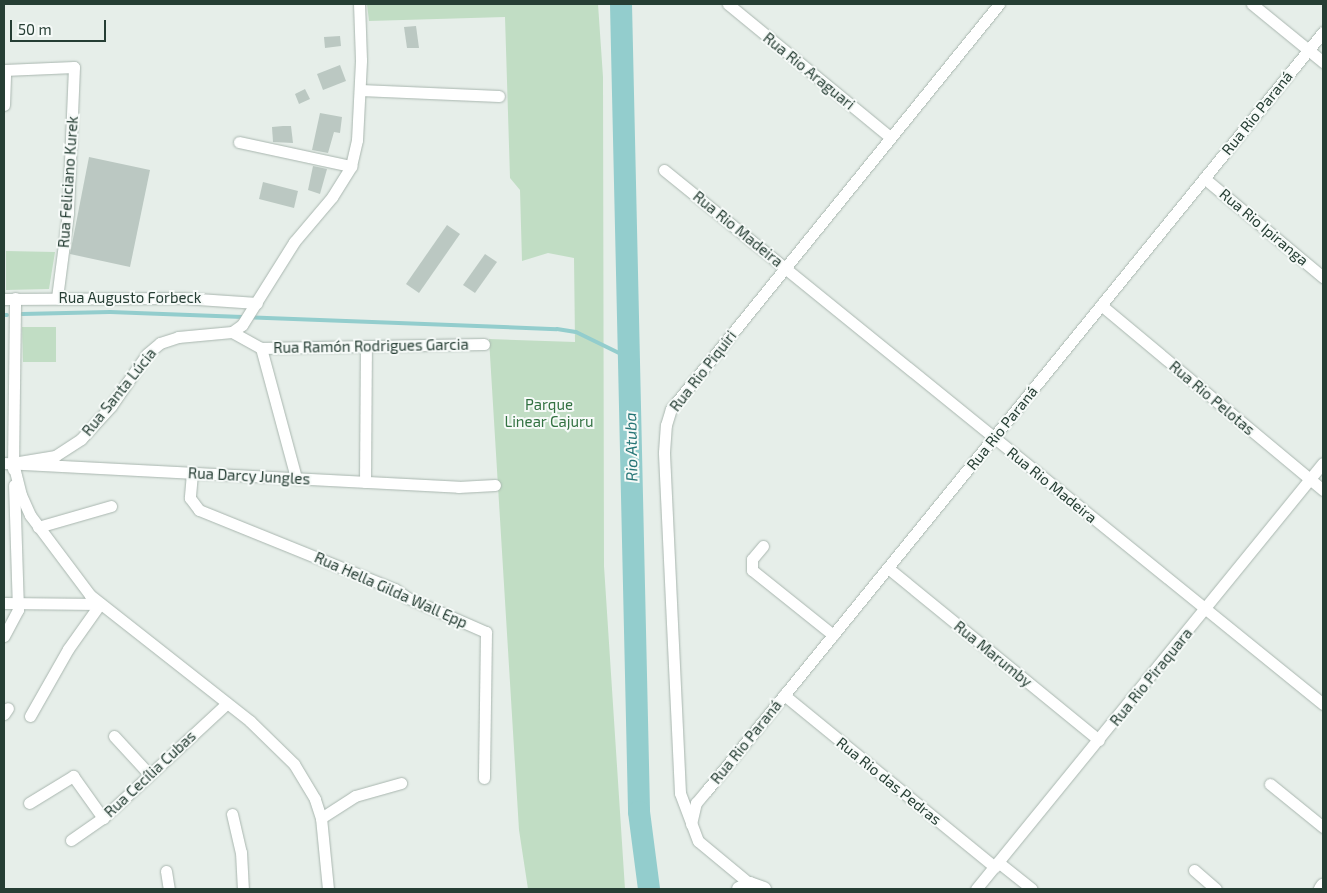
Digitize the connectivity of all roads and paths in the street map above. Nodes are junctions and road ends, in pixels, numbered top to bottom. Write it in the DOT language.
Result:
graph roads {
  1 [pos="359,4"];
  2 [pos="728,4"];
  3 [pos="999,4"];
  4 [pos="1252,4"];
  5 [pos="1323,32"];
  6 [pos="1309,50"];
  7 [pos="1323,62"];
  8 [pos="4,70"];
  9 [pos="360,90"];
  10 [pos="499,96"];
  11 [pos="4,105"];
  12 [pos="890,138"];
  13 [pos="238,142"];
  14 [pos="351,166"];
  15 [pos="664,170"];
  16 [pos="1204,178"];
  17 [pos="785,268"];
  18 [pos="1323,277"];
  19 [pos="9,298"];
  20 [pos="57,298"];
  21 [pos="257,303"];
  22 [pos="1101,306"];
  23 [pos="237,328"];
  24 [pos="484,344"];
  25 [pos="366,346"];
  26 [pos="261,348"];
  27 [pos="994,438"];
  28 [pos="8,463"];
  29 [pos="1323,463"];
  30 [pos="192,473"];
  31 [pos="296,478"];
  32 [pos="1310,479"];
  33 [pos="365,482"];
  34 [pos="495,485"];
  35 [pos="1323,490"];
  36 [pos="110,506"];
  37 [pos="38,527"];
  38 [pos="763,546"];
  39 [pos="888,568"];
  40 [pos="4,603"];
  41 [pos="18,603"];
  42 [pos="100,604"];
  43 [pos="1206,609"];
  44 [pos="833,635"];
  45 [pos="4,636"];
  46 [pos="784,695"];
  47 [pos="227,703"];
  48 [pos="1323,704"];
  49 [pos="30,716"];
  50 [pos="114,736"];
  51 [pos="1099,740"];
  52 [pos="149,774"];
  53 [pos="484,778"];
  54 [pos="400,783"];
  55 [pos="1270,784"];
  56 [pos="29,803"];
  57 [pos="232,814"];
  58 [pos="103,818"];
  59 [pos="321,818"];
  60 [pos="1323,827"];
  61 [pos="692,828"];
  62 [pos="71,840"];
  63 [pos="996,865"];
  64 [pos="1194,870"];
  65 [pos="166,871"];
  66 [pos="744,886"];
  67 [pos="1323,886"];
  68 [pos="169,889"];
  69 [pos="243,889"];
  70 [pos="328,889"];
  71 [pos="764,889"];
  72 [pos="976,889"];
  73 [pos="1032,889"];
  74 [pos="1216,889"];
  75 [pos="1321,889"];
  1 -- 9 [label="street"];
  2 -- 12 [label="street, Rua Rio Araguari"];
  3 -- 12 [label="street, Rua Rio Piquiri"];
  4 -- 6 [label="street"];
  5 -- 6 [label="street, Rua Rio Paraná"];
  6 -- 7 [label="street"];
  6 -- 16 [label="street, Rua Rio Paraná"];
  8 -- 11 [label="street"];
  8 -- 20 [label="street, Rua Feliciano Kurek"];
  9 -- 10 [label="street"];
  9 -- 14 [label="street"];
  12 -- 17 [label="street, Rua Rio Piquiri"];
  13 -- 14 [label="street"];
  14 -- 21 [label="street"];
  15 -- 17 [label="street, Rua Rio Madeira"];
  16 -- 18 [label="street, Rua Rio Ipiranga"];
  16 -- 22 [label="street, Rua Rio Paraná"];
  17 -- 27 [label="street, Rua Rio Madeira"];
  17 -- 61 [label="street, Rua Rio Piquiri"];
  19 -- 20 [label="street, Rua Augusto Forbeck"];
  19 -- 28 [label="street"];
  20 -- 21 [label="street, Rua Augusto Forbeck"];
  21 -- 23 [label="street"];
  22 -- 27 [label="street, Rua Rio Paraná"];
  22 -- 32 [label="street, Rua Rio Pelotas"];
  23 -- 26 [label="street, Rua Ramón Rodrigues Garcia"];
  23 -- 28 [label="street, Rua Santa Lúcia"];
  24 -- 25 [label="street, Rua Ramón Rodrigues Garcia"];
  25 -- 26 [label="street, Rua Ramón Rodrigues Garcia"];
  25 -- 33 [label="street"];
  26 -- 31 [label="street"];
  27 -- 39 [label="street, Rua Rio Paraná"];
  27 -- 43 [label="street, Rua Rio Madeira"];
  28 -- 30 [label="street, Rua Darcy Jungles"];
  28 -- 37 [label="street"];
  28 -- 41 [label="street"];
  29 -- 32 [label="street, Rua Rio Piraquara"];
  30 -- 31 [label="street, Rua Darcy Jungles"];
  30 -- 53 [label="street, Rua Hella Gilda Wall Epp"];
  31 -- 33 [label="street, Rua Darcy Jungles"];
  32 -- 35 [label="street, Rua Rio Pelotas"];
  32 -- 43 [label="street, Rua Rio Piraquara"];
  33 -- 34 [label="street, Rua Darcy Jungles"];
  36 -- 37 [label="street"];
  37 -- 42 [label="street"];
  38 -- 44 [label="street"];
  39 -- 44 [label="street, Rua Rio Paraná"];
  39 -- 51 [label="street, Rua Marumby"];
  40 -- 41 [label="street"];
  41 -- 42 [label="street"];
  41 -- 45 [label="street"];
  42 -- 47 [label="street"];
  42 -- 49 [label="street"];
  43 -- 48 [label="street, Rua Rio Madeira"];
  43 -- 51 [label="street, Rua Rio Piraquara"];
  44 -- 46 [label="street, Rua Rio Paraná"];
  46 -- 61 [label="street, Rua Rio Paraná"];
  46 -- 63 [label="street, Rua Rio das Pedras"];
  47 -- 52 [label="street, Rua Cecília Cubas"];
  47 -- 59 [label="street"];
  50 -- 52 [label="street"];
  51 -- 63 [label="street, Rua Rio Piraquara"];
  52 -- 58 [label="street, Rua Cecília Cubas"];
  54 -- 59 [label="street"];
  55 -- 60 [label="street"];
  56 -- 58 [label="street"];
  57 -- 69 [label="street"];
  58 -- 62 [label="street, Rua Cecília Cubas"];
  59 -- 70 [label="street"];
  61 -- 66 [label="street, Rua Rio Piquiri"];
  63 -- 72 [label="street, Rua Rio Piraquara"];
  63 -- 73 [label="street, Rua Rio das Pedras"];
  64 -- 74 [label="street"];
  65 -- 68 [label="street"];
  66 -- 71 [label="street"];
  67 -- 75 [label="street"];
}
